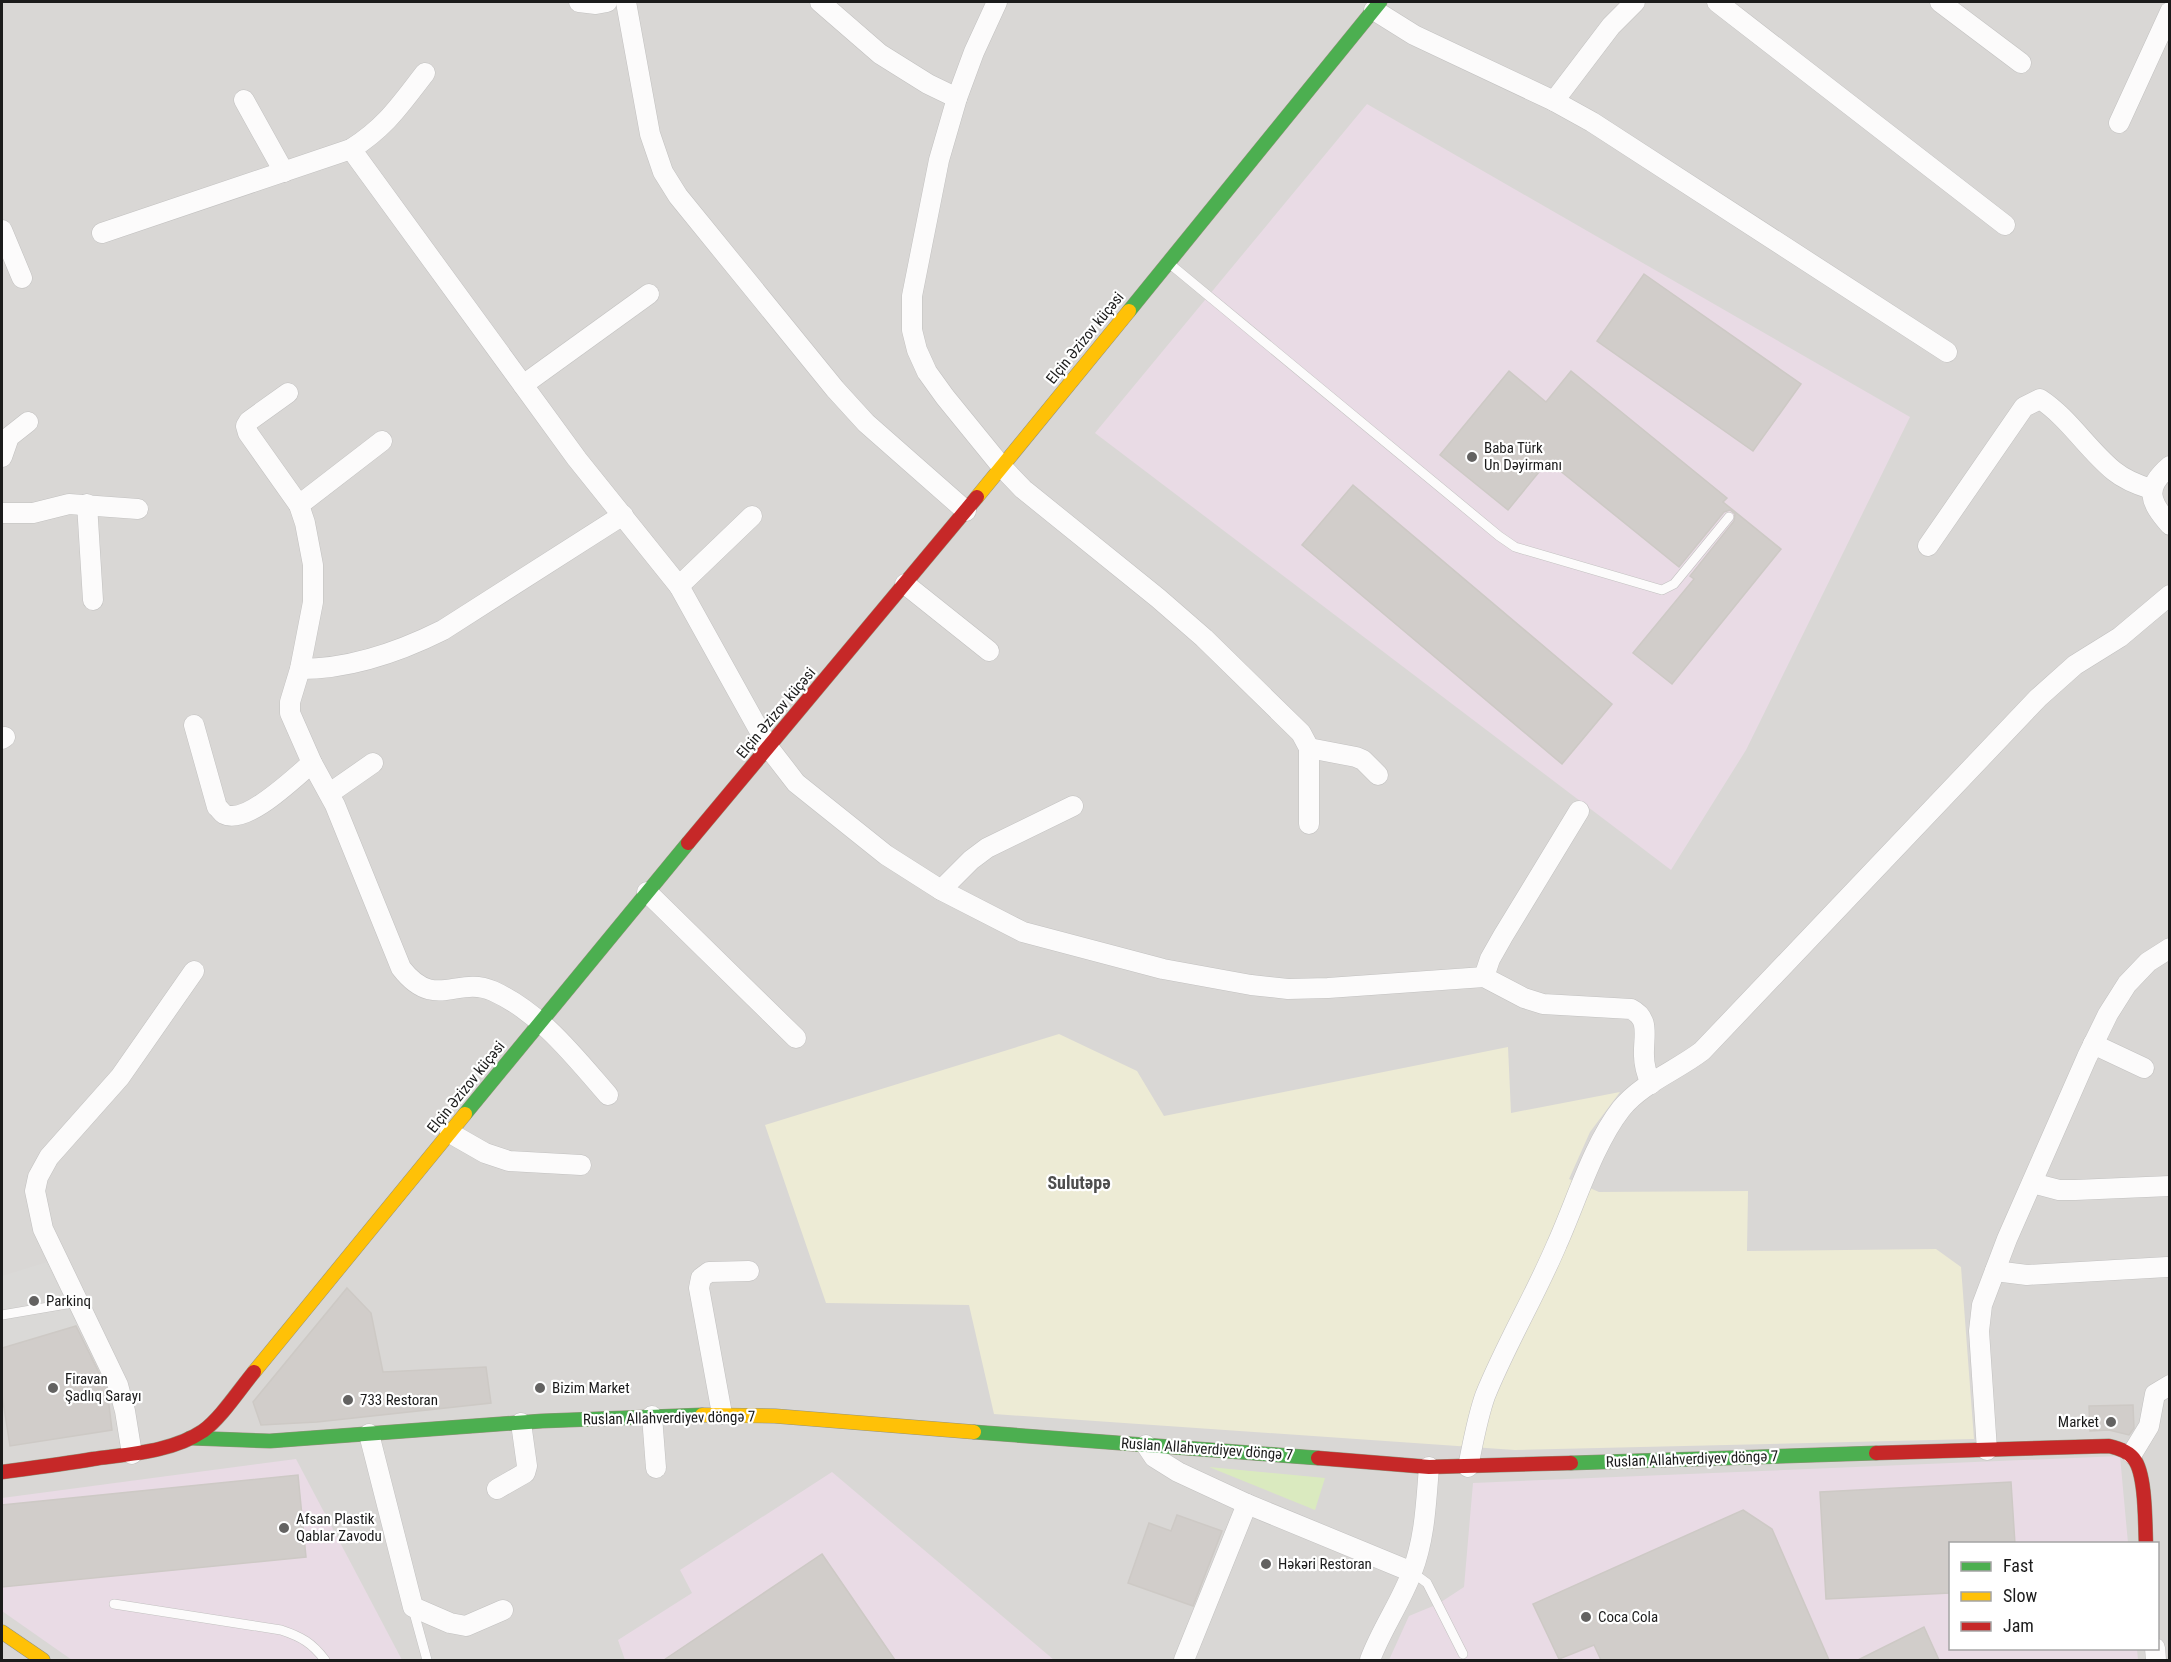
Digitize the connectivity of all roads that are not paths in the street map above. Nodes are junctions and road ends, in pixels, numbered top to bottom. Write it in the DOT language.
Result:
graph roads {
  1 [pos="579,2"];
  2 [pos="607,2"];
  3 [pos="626,2"];
  4 [pos="820,2"];
  5 [pos="997,2"];
  6 [pos="1635,2"];
  7 [pos="1717,2"];
  8 [pos="1940,2"];
  9 [pos="1377,6"];
  10 [pos="2168,17"];
  11 [pos="2021,63"];
  12 [pos="425,73"];
  13 [pos="957,98"];
  14 [pos="244,100"];
  15 [pos="1554,101"];
  16 [pos="2119,123"];
  17 [pos="351,149"];
  18 [pos="284,172"];
  19 [pos="2005,225"];
  20 [pos="2,230"];
  21 [pos="102,233"];
  22 [pos="1168,262"];
  23 [pos="22,278"];
  24 [pos="649,294"];
  25 [pos="1947,352"];
  26 [pos="523,385"];
  27 [pos="288,393"];
  28 [pos="28,422"];
  29 [pos="382,441"];
  30 [pos="2,457"];
  31 [pos="2169,466"];
  32 [pos="1002,467"];
  33 [pos="2151,489"];
  34 [pos="87,504"];
  35 [pos="299,505"];
  36 [pos="138,509"];
  37 [pos="966,511"];
  38 [pos="2,513"];
  39 [pos="623,515"];
  40 [pos="752,516"];
  41 [pos="1729,517"];
  42 [pos="2169,525"];
  43 [pos="1928,546"];
  44 [pos="905,584"];
  45 [pos="679,586"];
  46 [pos="2169,596"];
  47 [pos="93,600"];
  48 [pos="989,651"];
  49 [pos="300,669"];
  50 [pos="194,725"];
  51 [pos="769,748"];
  52 [pos="1309,748"];
  53 [pos="312,763"];
  54 [pos="373,763"];
  55 [pos="1378,775"];
  56 [pos="330,793"];
  57 [pos="1073,806"];
  58 [pos="1579,811"];
  59 [pos="1309,824"];
  60 [pos="942,890"];
  61 [pos="647,892"];
  62 [pos="2169,948"];
  63 [pos="194,971"];
  64 [pos="1484,977"];
  65 [pos="541,1022"];
  66 [pos="796,1038"];
  67 [pos="2093,1044"];
  68 [pos="2144,1068"];
  69 [pos="1651,1084"];
  70 [pos="608,1095"];
  71 [pos="450,1133"];
  72 [pos="581,1165"];
  73 [pos="2032,1183"];
  74 [pos="2169,1186"];
  75 [pos="2167,1267"];
  76 [pos="749,1271"];
  77 [pos="1995,1271"];
  78 [pos="78,1302"];
  79 [pos="2,1315"];
  80 [pos="2169,1385"];
  81 [pos="722,1414"];
  82 [pos="652,1416"];
  83 [pos="520,1423"];
  84 [pos="369,1434"];
  85 [pos="190,1438"];
  86 [pos="1146,1445"];
  87 [pos="1987,1450"];
  88 [pos="132,1454"];
  89 [pos="2132,1454"];
  90 [pos="1429,1467"];
  91 [pos="1468,1467"];
  92 [pos="656,1468"];
  93 [pos="2,1472"];
  94 [pos="497,1489"];
  95 [pos="1247,1504"];
  96 [pos="2146,1542"];
  97 [pos="1412,1572"];
  98 [pos="114,1604"];
  99 [pos="413,1607"];
  100 [pos="503,1610"];
  101 [pos="2,1632"];
  102 [pos="1463,1654"];
  103 [pos="44,1660"];
  104 [pos="325,1660"];
  105 [pos="427,1660"];
  106 [pos="1185,1660"];
  107 [pos="1370,1660"];
  1 -- 2 [label="street"];
  3 -- 37 [label="street"];
  4 -- 13 [label="street"];
  5 -- 13 [label="street"];
  6 -- 15 [label="street"];
  7 -- 19 [label="street"];
  8 -- 11 [label="street"];
  9 -- 15 [label="street"];
  9 -- 22 [label="street, Elçin Əzizov küçəsi"];
  10 -- 16 [label="street"];
  12 -- 17 [label="street"];
  13 -- 32 [label="street"];
  14 -- 18 [label="street"];
  15 -- 25 [label="street"];
  17 -- 18 [label="street"];
  17 -- 26 [label="street"];
  18 -- 21 [label="street"];
  20 -- 23 [label="street"];
  22 -- 32 [label="street, Elçin Əzizov küçəsi"];
  22 -- 41 [label="lane"];
  24 -- 26 [label="street"];
  26 -- 39 [label="street"];
  27 -- 35 [label="street"];
  28 -- 30 [label="street"];
  29 -- 35 [label="street"];
  31 -- 33 [label="street"];
  32 -- 37 [label="street, Elçin Əzizov küçəsi"];
  32 -- 52 [label="street"];
  33 -- 42 [label="street"];
  33 -- 43 [label="street"];
  34 -- 36 [label="street"];
  34 -- 38 [label="street"];
  34 -- 47 [label="street"];
  35 -- 49 [label="street"];
  37 -- 44 [label="street, Elçin Əzizov küçəsi"];
  39 -- 45 [label="street"];
  39 -- 49 [label="street"];
  40 -- 45 [label="street"];
  44 -- 48 [label="street"];
  44 -- 51 [label="street, Elçin Əzizov küçəsi"];
  45 -- 51 [label="street"];
  46 -- 69 [label="street"];
  49 -- 53 [label="street"];
  50 -- 53 [label="street"];
  51 -- 60 [label="street"];
  51 -- 61 [label="street, Elçin Əzizov küçəsi"];
  52 -- 55 [label="street"];
  52 -- 59 [label="street"];
  53 -- 56 [label="street"];
  54 -- 56 [label="street"];
  56 -- 65 [label="street"];
  57 -- 60 [label="street"];
  58 -- 64 [label="street"];
  60 -- 64 [label="street"];
  61 -- 65 [label="street, Elçin Əzizov küçəsi"];
  61 -- 66 [label="street"];
  62 -- 67 [label="street"];
  63 -- 78 [label="street"];
  64 -- 69 [label="street"];
  65 -- 70 [label="street"];
  65 -- 71 [label="street, Elçin Əzizov küçəsi"];
  67 -- 68 [label="street"];
  67 -- 73 [label="street"];
  69 -- 91 [label="street"];
  71 -- 72 [label="street"];
  71 -- 85 [label="street, Elçin Əzizov küçəsi"];
  73 -- 74 [label="street"];
  73 -- 77 [label="street"];
  75 -- 77 [label="street"];
  76 -- 81 [label="street"];
  77 -- 87 [label="street"];
  78 -- 79 [label="lane"];
  78 -- 88 [label="street"];
  80 -- 89 [label="street"];
  81 -- 82 [label="street, Ruslan Allahverdiyev döngə 7"];
  81 -- 86 [label="street, Ruslan Allahverdiyev döngə 7"];
  82 -- 83 [label="street, Ruslan Allahverdiyev döngə 7"];
  82 -- 92 [label="street"];
  83 -- 84 [label="street, Ruslan Allahverdiyev döngə 7"];
  83 -- 94 [label="street"];
  84 -- 85 [label="street, Ruslan Allahverdiyev döngə 7"];
  84 -- 99 [label="street"];
  85 -- 88 [label="street"];
  86 -- 90 [label="street, Ruslan Allahverdiyev döngə 7"];
  86 -- 95 [label="street"];
  87 -- 89 [label="street, Ruslan Allahverdiyev döngə 7"];
  87 -- 91 [label="street, Ruslan Allahverdiyev döngə 7"];
  88 -- 93 [label="street"];
  89 -- 96 [label="street"];
  90 -- 91 [label="street, Ruslan Allahverdiyev döngə 7"];
  90 -- 97 [label="street"];
  95 -- 97 [label="street"];
  95 -- 106 [label="street"];
  97 -- 102 [label="lane"];
  97 -- 107 [label="street"];
  98 -- 104 [label="lane"];
  99 -- 100 [label="street"];
  99 -- 105 [label="lane"];
  101 -- 103 [label="street"];
}
